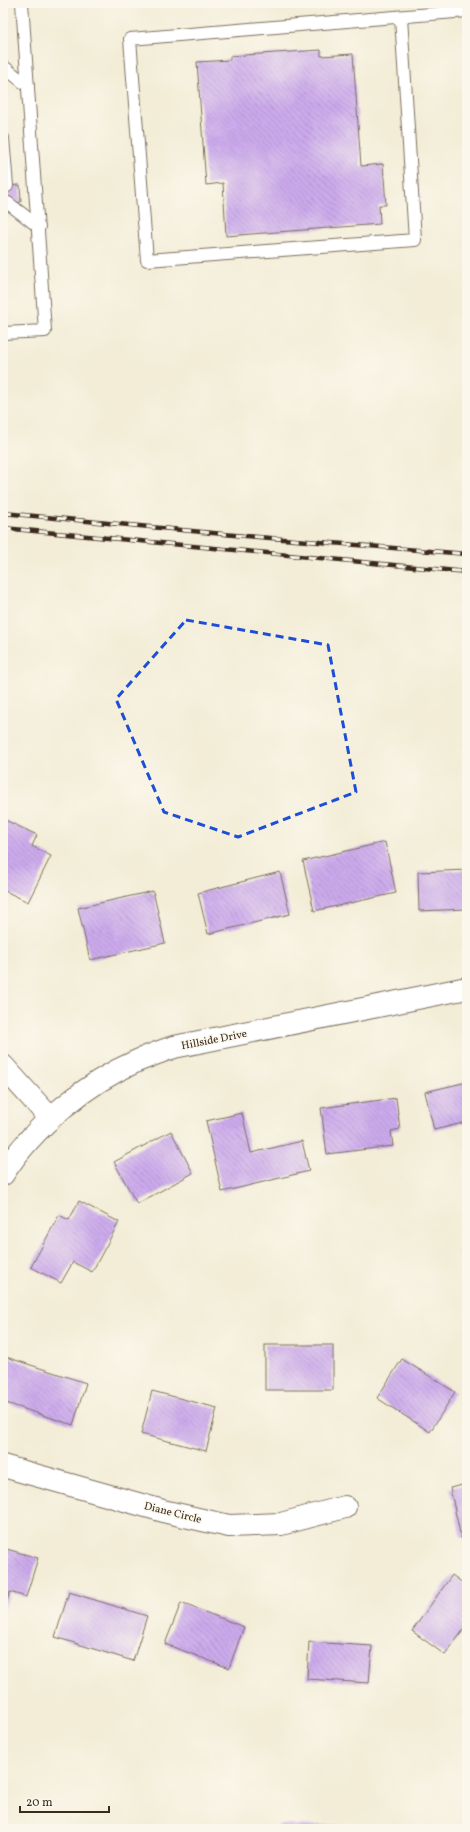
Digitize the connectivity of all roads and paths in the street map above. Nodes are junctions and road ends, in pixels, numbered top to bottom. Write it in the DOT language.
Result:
graph roads {
  1 [pos="22,3"];
  2 [pos="467,11"];
  3 [pos="401,17"];
  4 [pos="3,66"];
  5 [pos="28,86"];
  6 [pos="3,138"];
  7 [pos="7,186"];
  8 [pos="8,203"];
  9 [pos="39,227"];
  10 [pos="3,333"];
  11 [pos="467,988"];
  12 [pos="3,1066"];
  13 [pos="50,1118"];
  14 [pos="3,1174"];
  15 [pos="3,1466"];
  16 [pos="346,1507"];
  1 -- 5 [label="lane"];
  2 -- 3 [label="lane"];
  3 -- 3 [label="lane"];
  4 -- 5 [label="lane"];
  5 -- 9 [label="lane"];
  6 -- 7 [label="lane"];
  8 -- 9 [label="lane"];
  9 -- 10 [label="lane"];
  11 -- 13 [label="street, Hillside Drive"];
  12 -- 13 [label="street"];
  13 -- 14 [label="street, Hillside Drive"];
  15 -- 16 [label="street, Diane Circle"];
}
